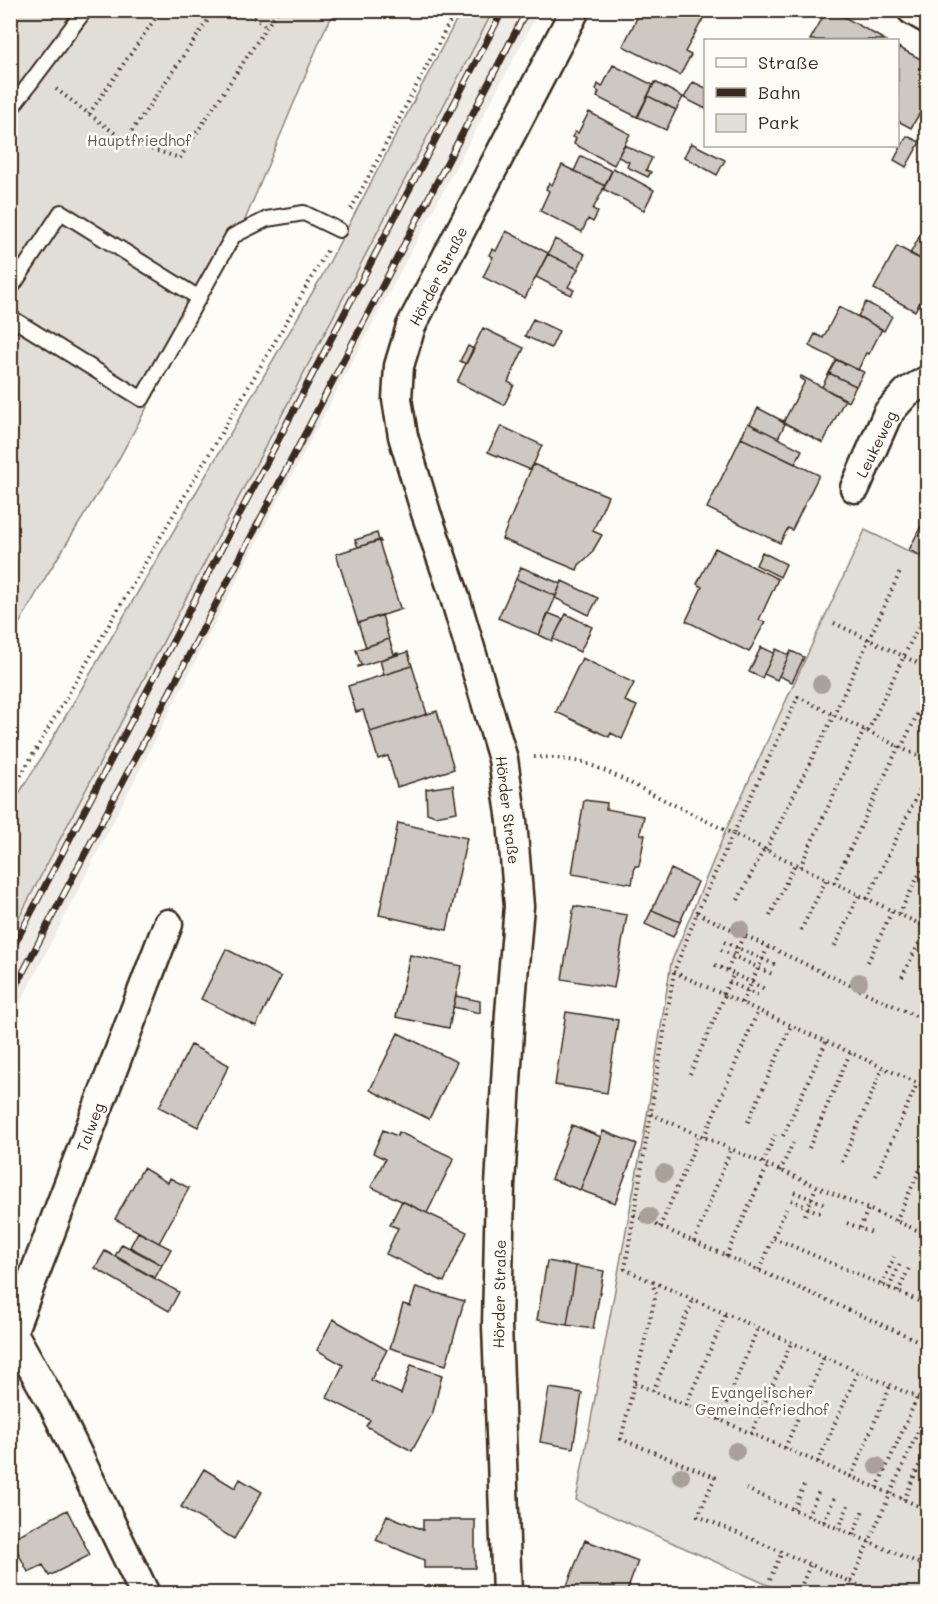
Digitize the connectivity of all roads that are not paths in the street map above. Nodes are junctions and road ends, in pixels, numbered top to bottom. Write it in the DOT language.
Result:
graph roads {
  1 [pos="84,10"];
  2 [pos="575,10"];
  3 [pos="912,10"];
  4 [pos="927,19"];
  5 [pos="10,110"];
  6 [pos="339,230"];
  7 [pos="10,290"];
  8 [pos="199,298"];
  9 [pos="10,317"];
  10 [pos="927,380"];
  11 [pos="855,488"];
  12 [pos="168,924"];
  13 [pos="12,1329"];
  14 [pos="145,1593"];
  15 [pos="507,1593"];
  1 -- 5 [label="lane"];
  2 -- 15 [label="street, Hörder Straße"];
  3 -- 4 [label="street"];
  6 -- 8 [label="lane"];
  7 -- 8 [label="lane"];
  8 -- 9 [label="lane"];
  10 -- 11 [label="street, Leukeweg"];
  12 -- 13 [label="street, Talweg"];
  13 -- 14 [label="street, Talweg"];
}
